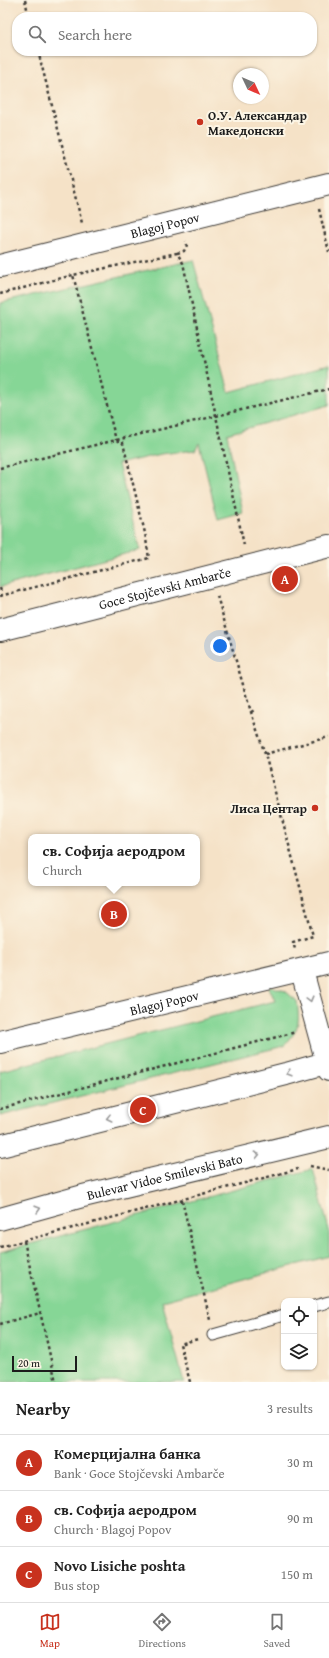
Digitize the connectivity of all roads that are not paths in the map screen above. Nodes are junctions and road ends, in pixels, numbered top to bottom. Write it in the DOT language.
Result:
graph roads {
  1 [pos="321,186"];
  2 [pos="0,266"];
  3 [pos="329,546"];
  4 [pos="0,630"];
  5 [pos="329,963"];
  6 [pos="302,971"];
  7 [pos="0,1042"];
  8 [pos="328,1065"];
  9 [pos="329,1137"];
  10 [pos="0,1146"];
  11 [pos="0,1219"];
  12 [pos="329,1302"];
  13 [pos="317,1305"];
  14 [pos="281,1316"];
  15 [pos="213,1335"];
  1 -- 2 [label="street, Blagoj Popov"];
  3 -- 4 [label="street, Goce Stojčevski Ambarče"];
  5 -- 6 [label="street, Blagoj Popov"];
  6 -- 7 [label="street, Blagoj Popov"];
  6 -- 8 [label="street, one-way"];
  8 -- 10 [label="street, one-way"];
  11 -- 9 [label="street, Bulevar Vidoe Smilevski Bato, one-way"];
  12 -- 13 [label="lane"];
  14 -- 15 [label="lane"];
}
